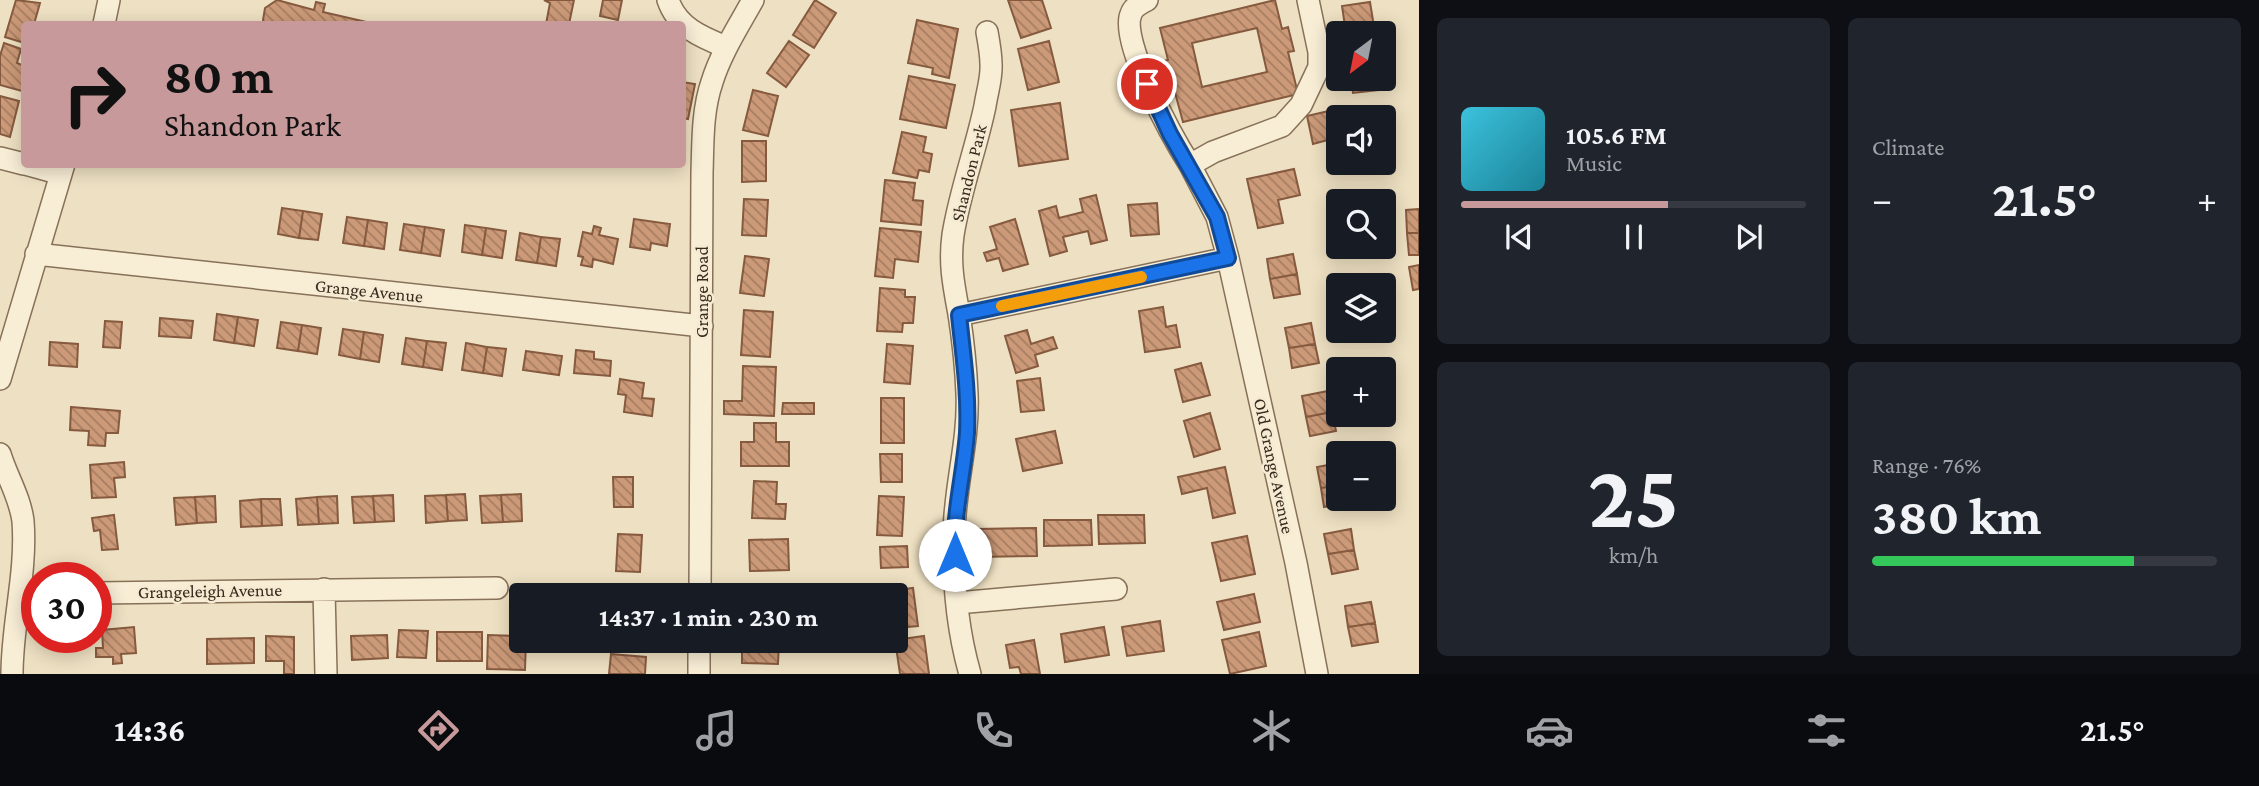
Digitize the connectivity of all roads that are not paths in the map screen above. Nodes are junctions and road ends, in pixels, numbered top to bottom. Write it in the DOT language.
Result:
graph roads {
  1 [pos="109,0"];
  2 [pos="668,0"];
  3 [pos="753,0"];
  4 [pos="1147,0"];
  5 [pos="1307,0"];
  6 [pos="105,21"];
  7 [pos="681,21"];
  8 [pos="686,27"];
  9 [pos="987,32"];
  10 [pos="726,47"];
  11 [pos="0,158"];
  12 [pos="21,163"];
  13 [pos="1190,166"];
  14 [pos="63,169"];
  15 [pos="36,254"];
  16 [pos="1228,258"];
  17 [pos="959,315"];
  18 [pos="702,326"];
  19 [pos="0,379"];
  20 [pos="0,454"];
  21 [pos="700,583"];
  22 [pos="497,588"];
  23 [pos="324,589"];
  24 [pos="1116,589"];
  25 [pos="112,593"];
  26 [pos="19,600"];
  27 [pos="957,603"];
  28 [pos="699,653"];
  29 [pos="12,674"];
  30 [pos="326,674"];
  31 [pos="699,674"];
  32 [pos="970,674"];
  33 [pos="1317,674"];
  1 -- 6 [label="street"];
  2 -- 7 [label="street"];
  3 -- 10 [label="street, Grange Road"];
  4 -- 13 [label="street, Old Grange Avenue"];
  5 -- 13 [label="street"];
  8 -- 10 [label="street"];
  9 -- 17 [label="street, Shandon Park"];
  10 -- 18 [label="street, Grange Road"];
  11 -- 12 [label="street"];
  13 -- 16 [label="street, Old Grange Avenue"];
  14 -- 15 [label="street"];
  15 -- 18 [label="street, Grange Avenue"];
  15 -- 19 [label="street"];
  16 -- 17 [label="street"];
  16 -- 33 [label="street, Old Grange Avenue"];
  17 -- 27 [label="street, Shandon Park"];
  18 -- 21 [label="street, Grange Road"];
  20 -- 26 [label="street"];
  22 -- 23 [label="street, Grangeleigh Avenue"];
  23 -- 25 [label="street, Grangeleigh Avenue"];
  23 -- 30 [label="street"];
  24 -- 27 [label="street"];
  26 -- 29 [label="street"];
  27 -- 32 [label="street, Shandon Park"];
  28 -- 31 [label="street"];
}
